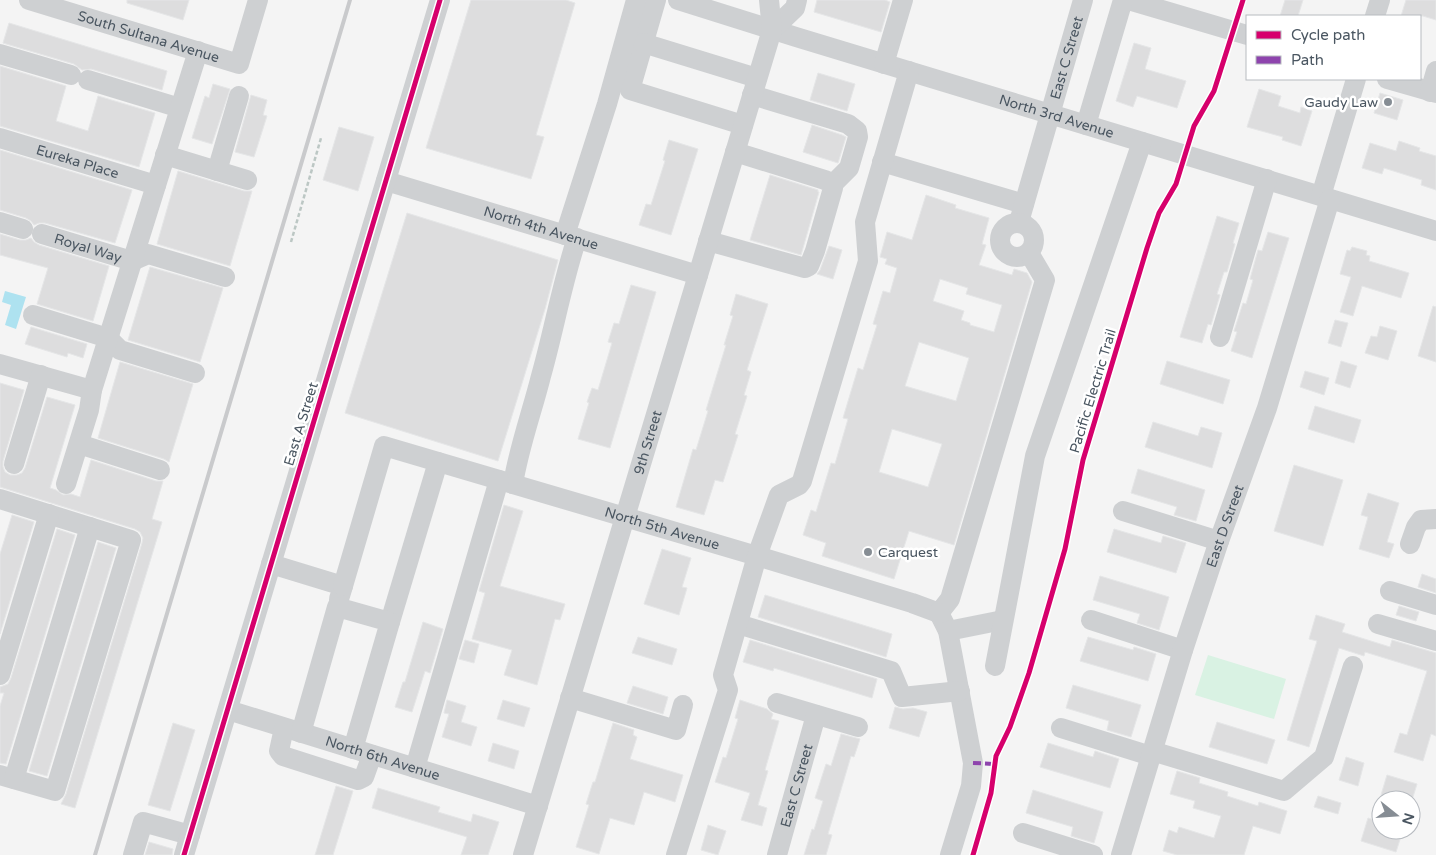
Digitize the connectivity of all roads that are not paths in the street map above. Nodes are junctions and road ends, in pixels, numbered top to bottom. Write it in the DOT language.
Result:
graph roads {
  1 [pos="29,0"];
  2 [pos="258,0"];
  3 [pos="440,0"];
  4 [pos="636,0"];
  5 [pos="656,0"];
  6 [pos="678,0"];
  7 [pos="769,0"];
  8 [pos="797,0"];
  9 [pos="903,0"];
  10 [pos="1083,0"];
  11 [pos="1123,0"];
  12 [pos="1128,0"];
  13 [pos="1380,0"];
  14 [pos="1187,8"];
  15 [pos="1375,15"];
  16 [pos="772,30"];
  17 [pos="1246,35"];
  18 [pos="643,44"];
  19 [pos="198,52"];
  20 [pos="0,54"];
  21 [pos="884,64"];
  22 [pos="1436,71"];
  23 [pos="910,72"];
  24 [pos="1356,80"];
  25 [pos="1393,80"];
  26 [pos="755,86"];
  27 [pos="1433,93"];
  28 [pos="239,96"];
  29 [pos="180,108"];
  30 [pos="1049,114"];
  31 [pos="743,125"];
  32 [pos="1086,125"];
  33 [pos="0,138"];
  34 [pos="1142,142"];
  35 [pos="735,152"];
  36 [pos="165,155"];
  37 [pos="882,162"];
  38 [pos="217,171"];
  39 [pos="1267,179"];
  40 [pos="247,180"];
  41 [pos="386,182"];
  42 [pos="833,184"];
  43 [pos="156,185"];
  44 [pos="1326,197"];
  45 [pos="1021,213"];
  46 [pos="0,222"];
  47 [pos="1436,231"];
  48 [pos="571,237"];
  49 [pos="708,242"];
  50 [pos="1029,253"];
  51 [pos="132,261"];
  52 [pos="698,274"];
  53 [pos="225,277"];
  54 [pos="33,315"];
  55 [pos="1220,337"];
  56 [pos="108,338"];
  57 [pos="0,364"];
  58 [pos="196,373"];
  59 [pos="41,375"];
  60 [pos="92,390"];
  61 [pos="78,444"];
  62 [pos="438,462"];
  63 [pos="14,464"];
  64 [pos="160,470"];
  65 [pos="506,482"];
  66 [pos="66,484"];
  67 [pos="2,506"];
  68 [pos="1123,511"];
  69 [pos="49,514"];
  70 [pos="626,517"];
  71 [pos="1436,519"];
  72 [pos="90,527"];
  73 [pos="1219,541"];
  74 [pos="1410,544"];
  75 [pos="757,556"];
  76 [pos="271,564"];
  77 [pos="343,586"];
  78 [pos="1390,591"];
  79 [pos="1436,605"];
  80 [pos="336,607"];
  81 [pos="1004,620"];
  82 [pos="1091,620"];
  83 [pos="390,622"];
  84 [pos="943,622"];
  85 [pos="738,624"];
  86 [pos="1378,624"];
  87 [pos="1436,642"];
  88 [pos="1183,650"];
  89 [pos="995,666"];
  90 [pos="1353,666"];
  91 [pos="0,676"];
  92 [pos="960,691"];
  93 [pos="570,698"];
  94 [pos="777,703"];
  95 [pos="682,705"];
  96 [pos="228,710"];
  97 [pos="816,715"];
  98 [pos="858,727"];
  99 [pos="1061,728"];
  100 [pos="293,730"];
  101 [pos="363,752"];
  102 [pos="1152,754"];
  103 [pos="415,768"];
  104 [pos="7,777"];
  105 [pos="538,806"];
  106 [pos="1023,833"];
  107 [pos="190,835"];
  108 [pos="133,855"];
  109 [pos="184,855"];
  110 [pos="523,855"];
  111 [pos="676,855"];
  112 [pos="777,855"];
  113 [pos="950,855"];
  114 [pos="1093,855"];
  115 [pos="1121,855"];
  1 -- 19 [label="street, South Sultana Avenue"];
  2 -- 19 [label="street, South Sultana Avenue"];
  3 -- 41 [label="street, East A Street"];
  4 -- 48 [label="street"];
  5 -- 18 [label="street"];
  6 -- 16 [label="street, North 3rd Avenue"];
  7 -- 16 [label="street, 9th Street"];
  8 -- 16 [label="street, 9th Street"];
  9 -- 21 [label="street"];
  10 -- 30 [label="street, East C Street"];
  11 -- 32 [label="street"];
  12 -- 14 [label="street"];
  13 -- 15 [label="street"];
  14 -- 17 [label="street"];
  16 -- 21 [label="street, North 3rd Avenue"];
  16 -- 26 [label="street, 9th Street"];
  18 -- 26 [label="street"];
  18 -- 31 [label="street"];
  19 -- 29 [label="street"];
  20 -- 29 [label="street"];
  21 -- 23 [label="street, North 3rd Avenue"];
  22 -- 27 [label="street"];
  23 -- 30 [label="street, North 3rd Avenue"];
  23 -- 37 [label="street"];
  24 -- 44 [label="street, East D Street"];
  25 -- 27 [label="street"];
  26 -- 31 [label="street, 9th Street"];
  26 -- 42 [label="street"];
  28 -- 38 [label="street"];
  29 -- 36 [label="street"];
  30 -- 32 [label="street, North 3rd Avenue"];
  30 -- 45 [label="street, East C Street"];
  31 -- 35 [label="street, 9th Street"];
  32 -- 34 [label="street, North 3rd Avenue"];
  33 -- 43 [label="street, Eureka Place"];
  34 -- 39 [label="street, North 3rd Avenue"];
  34 -- 81 [label="street"];
  35 -- 42 [label="street"];
  35 -- 49 [label="street, 9th Street"];
  36 -- 38 [label="street"];
  36 -- 43 [label="street"];
  37 -- 45 [label="street"];
  37 -- 75 [label="street"];
  38 -- 40 [label="street"];
  39 -- 44 [label="street, North 3rd Avenue"];
  39 -- 55 [label="street"];
  41 -- 48 [label="street, North 4th Avenue"];
  41 -- 76 [label="street, East A Street"];
  42 -- 49 [label="street"];
  43 -- 51 [label="street"];
  44 -- 47 [label="street, North 3rd Avenue"];
  44 -- 73 [label="street, East D Street"];
  45 -- 50 [label="street"];
  45 -- 50 [label="street"];
  46 -- 51 [label="street, Royal Way"];
  48 -- 52 [label="street, North 4th Avenue"];
  48 -- 65 [label="street"];
  49 -- 52 [label="street, 9th Street"];
  50 -- 84 [label="street"];
  51 -- 53 [label="street"];
  51 -- 56 [label="street"];
  52 -- 70 [label="street, 9th Street"];
  54 -- 56 [label="street"];
  56 -- 58 [label="street"];
  56 -- 60 [label="street"];
  57 -- 59 [label="street"];
  59 -- 60 [label="street"];
  59 -- 63 [label="street"];
  60 -- 61 [label="street"];
  61 -- 64 [label="street"];
  61 -- 66 [label="street"];
  62 -- 65 [label="street, North 5th Avenue"];
  62 -- 77 [label="street, North 5th Avenue"];
  62 -- 83 [label="street"];
  65 -- 70 [label="street, North 5th Avenue"];
  65 -- 103 [label="street"];
  67 -- 69 [label="street"];
  68 -- 73 [label="street"];
  69 -- 72 [label="street"];
  69 -- 91 [label="street"];
  70 -- 75 [label="street, North 5th Avenue"];
  70 -- 93 [label="street, 9th Street"];
  71 -- 74 [label="street"];
  72 -- 104 [label="street"];
  72 -- 104 [label="street"];
  73 -- 88 [label="street, East D Street"];
  75 -- 84 [label="street, North 5th Avenue"];
  75 -- 85 [label="street"];
  76 -- 77 [label="street"];
  76 -- 96 [label="street, East A Street"];
  77 -- 80 [label="street"];
  78 -- 79 [label="street"];
  80 -- 83 [label="street"];
  80 -- 100 [label="street"];
  81 -- 84 [label="street"];
  81 -- 89 [label="street"];
  82 -- 88 [label="street"];
  83 -- 101 [label="street"];
  84 -- 92 [label="street"];
  85 -- 92 [label="street"];
  85 -- 111 [label="street"];
  86 -- 87 [label="street"];
  88 -- 102 [label="street, East D Street"];
  90 -- 102 [label="street"];
  92 -- 113 [label="street"];
  93 -- 95 [label="street"];
  93 -- 105 [label="street, 9th Street"];
  94 -- 97 [label="street"];
  96 -- 100 [label="street, North 6th Avenue"];
  96 -- 107 [label="street, East A Street"];
  97 -- 98 [label="street"];
  97 -- 112 [label="street, East C Street"];
  99 -- 102 [label="street"];
  100 -- 101 [label="street, North 6th Avenue"];
  100 -- 101 [label="street"];
  101 -- 103 [label="street, North 6th Avenue"];
  102 -- 115 [label="street, East D Street"];
  103 -- 105 [label="street, North 6th Avenue"];
  105 -- 110 [label="street, 9th Street"];
  106 -- 114 [label="street"];
  107 -- 108 [label="street"];
  107 -- 109 [label="street, East A Street"];
}
